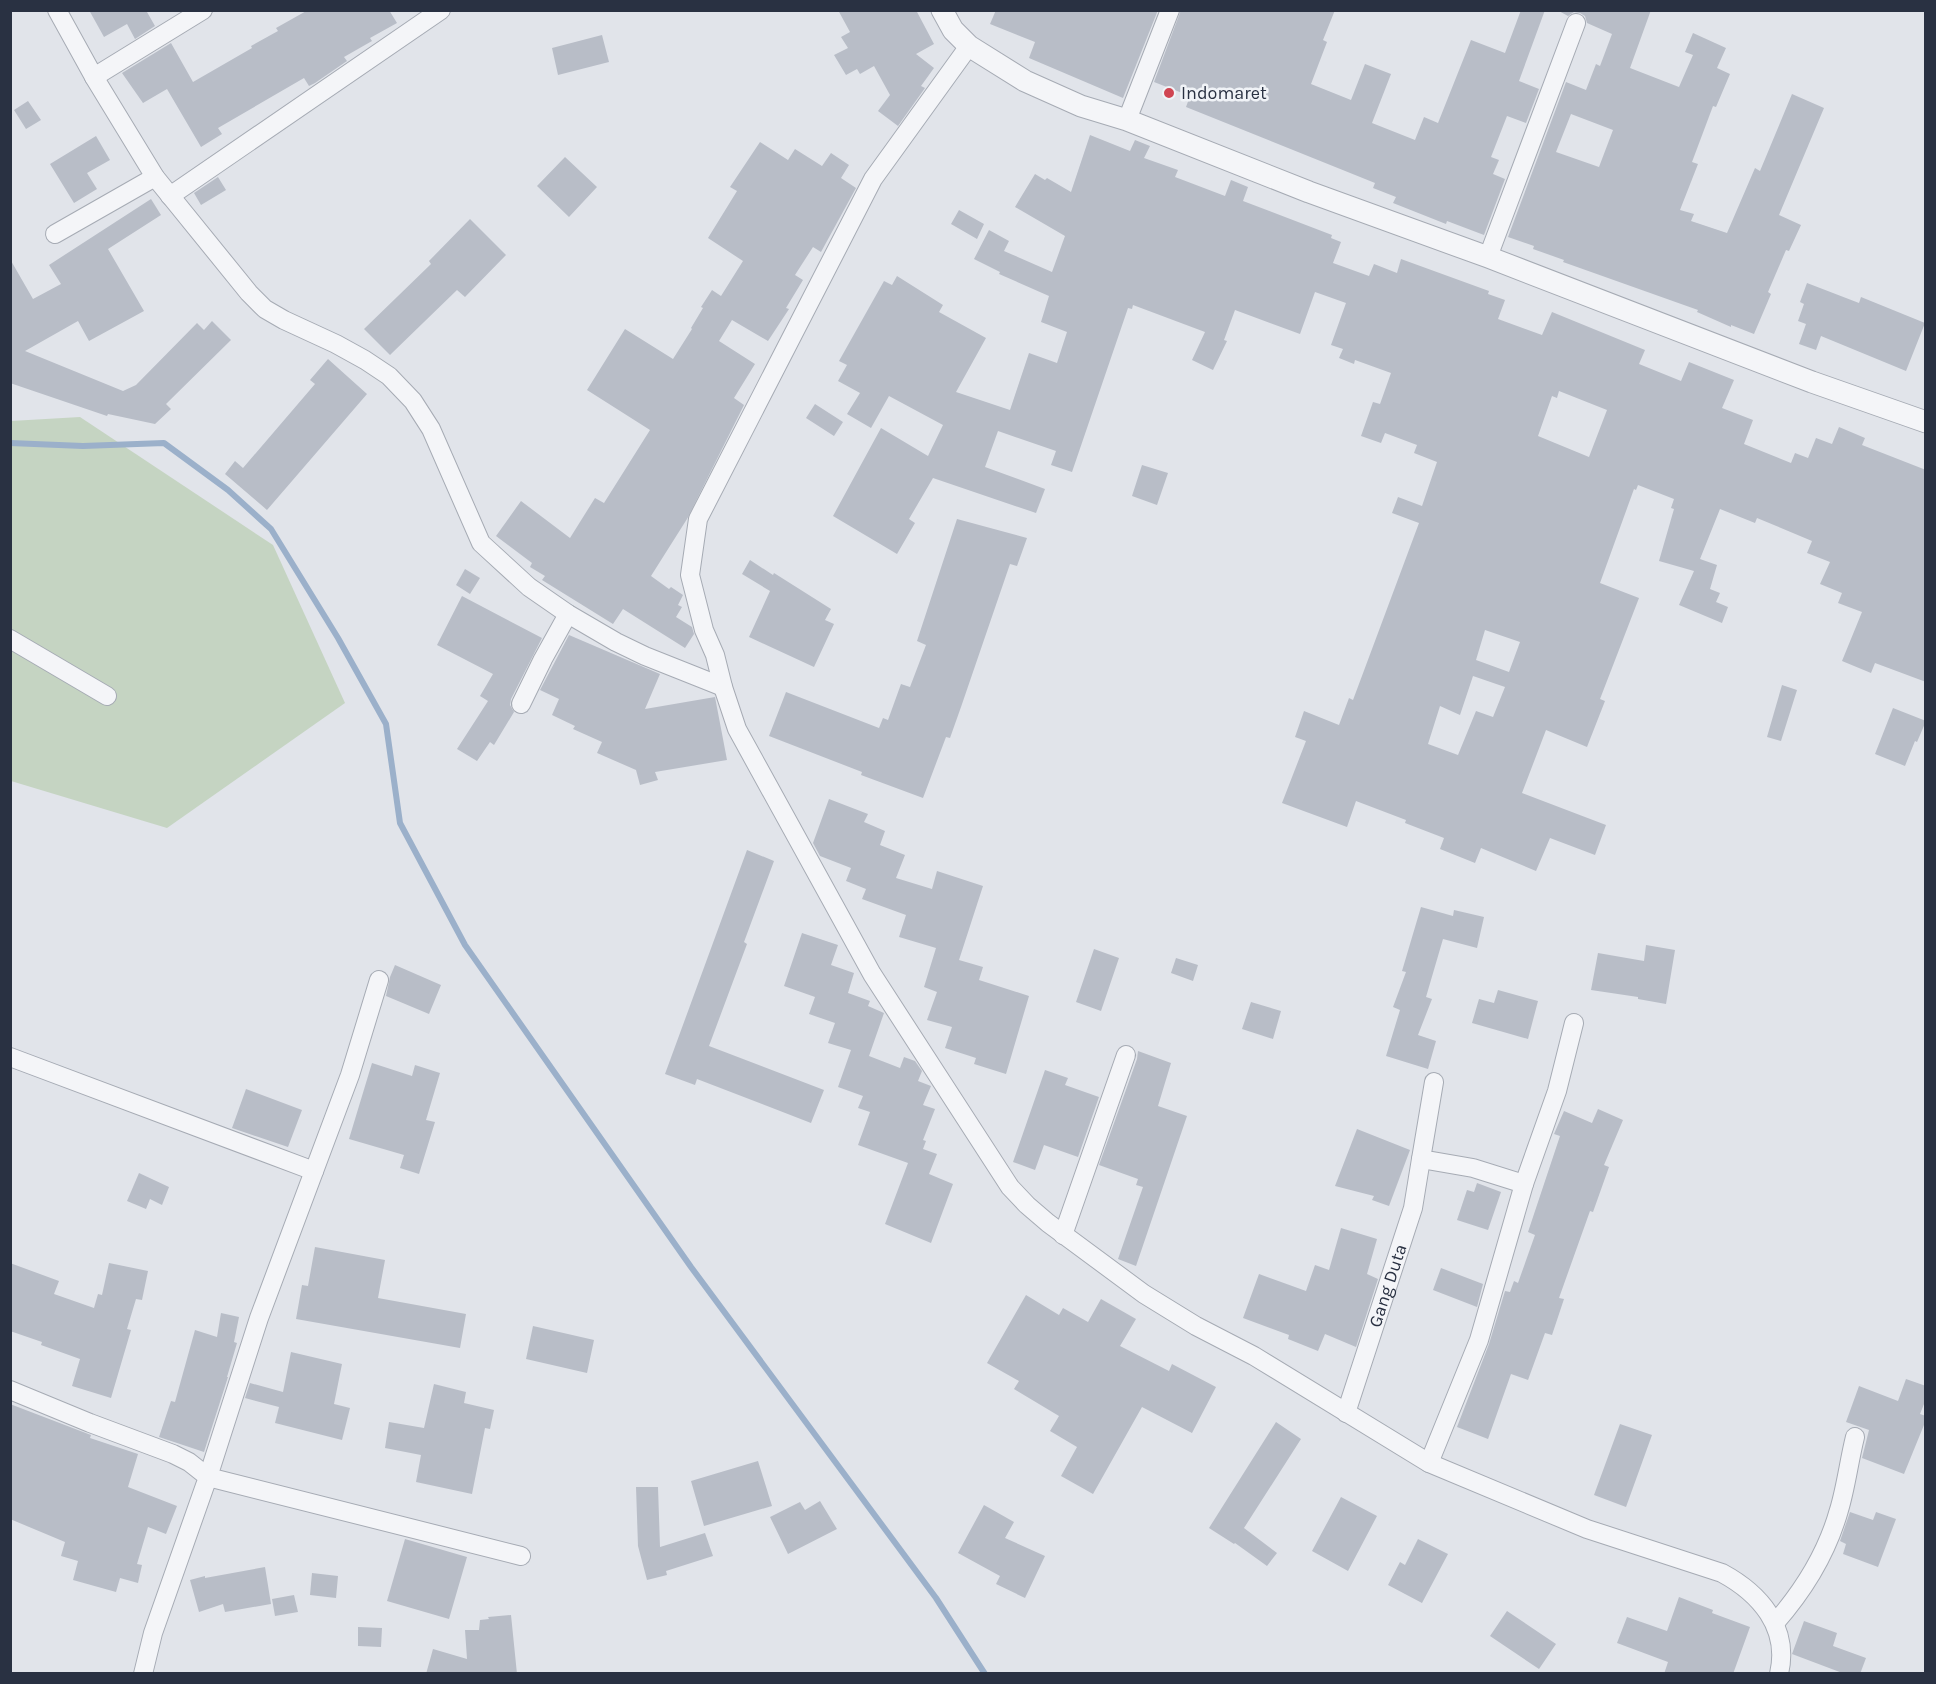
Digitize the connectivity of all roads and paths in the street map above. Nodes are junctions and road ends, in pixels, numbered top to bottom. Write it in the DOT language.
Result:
graph roads {
  1 [pos="57,10"];
  2 [pos="203,10"];
  3 [pos="441,10"];
  4 [pos="942,10"];
  5 [pos="1170,10"];
  6 [pos="1576,23"];
  7 [pos="969,46"];
  8 [pos="94,77"];
  9 [pos="1127,120"];
  10 [pos="155,177"];
  11 [pos="170,196"];
  12 [pos="55,234"];
  13 [pos="1488,257"];
  14 [pos="1926,422"];
  15 [pos="568,614"];
  16 [pos="10,639"];
  17 [pos="723,687"];
  18 [pos="107,696"];
  19 [pos="521,704"];
  20 [pos="379,980"];
  21 [pos="1574,1023"];
  22 [pos="1126,1055"];
  23 [pos="10,1057"];
  24 [pos="1434,1082"];
  25 [pos="1421,1159"];
  26 [pos="314,1171"];
  27 [pos="1524,1184"];
  28 [pos="1063,1235"];
  29 [pos="10,1390"];
  30 [pos="1346,1413"];
  31 [pos="1855,1437"];
  32 [pos="1429,1463"];
  33 [pos="208,1477"];
  34 [pos="521,1556"];
  35 [pos="1775,1623"];
  36 [pos="143,1674"];
  37 [pos="1779,1674"];
  1 -- 8 [label="street"];
  2 -- 8 [label="street"];
  3 -- 11 [label="street"];
  4 -- 7 [label="street"];
  5 -- 9 [label="street"];
  6 -- 13 [label="street"];
  7 -- 9 [label="street"];
  7 -- 17 [label="street"];
  8 -- 10 [label="street"];
  9 -- 13 [label="street"];
  10 -- 11 [label="street"];
  10 -- 12 [label="street"];
  11 -- 15 [label="street"];
  13 -- 14 [label="street"];
  15 -- 17 [label="street"];
  15 -- 19 [label="street"];
  16 -- 18 [label="street"];
  17 -- 28 [label="street"];
  20 -- 26 [label="street"];
  21 -- 27 [label="street"];
  22 -- 28 [label="street"];
  23 -- 26 [label="street"];
  24 -- 25 [label="street, Gang Duta"];
  25 -- 27 [label="street"];
  25 -- 30 [label="street, Gang Duta"];
  26 -- 33 [label="street"];
  27 -- 32 [label="street"];
  28 -- 30 [label="street"];
  29 -- 33 [label="street"];
  30 -- 32 [label="street"];
  31 -- 35 [label="street"];
  32 -- 35 [label="street"];
  33 -- 34 [label="street"];
  33 -- 36 [label="street"];
  35 -- 37 [label="street"];
}
